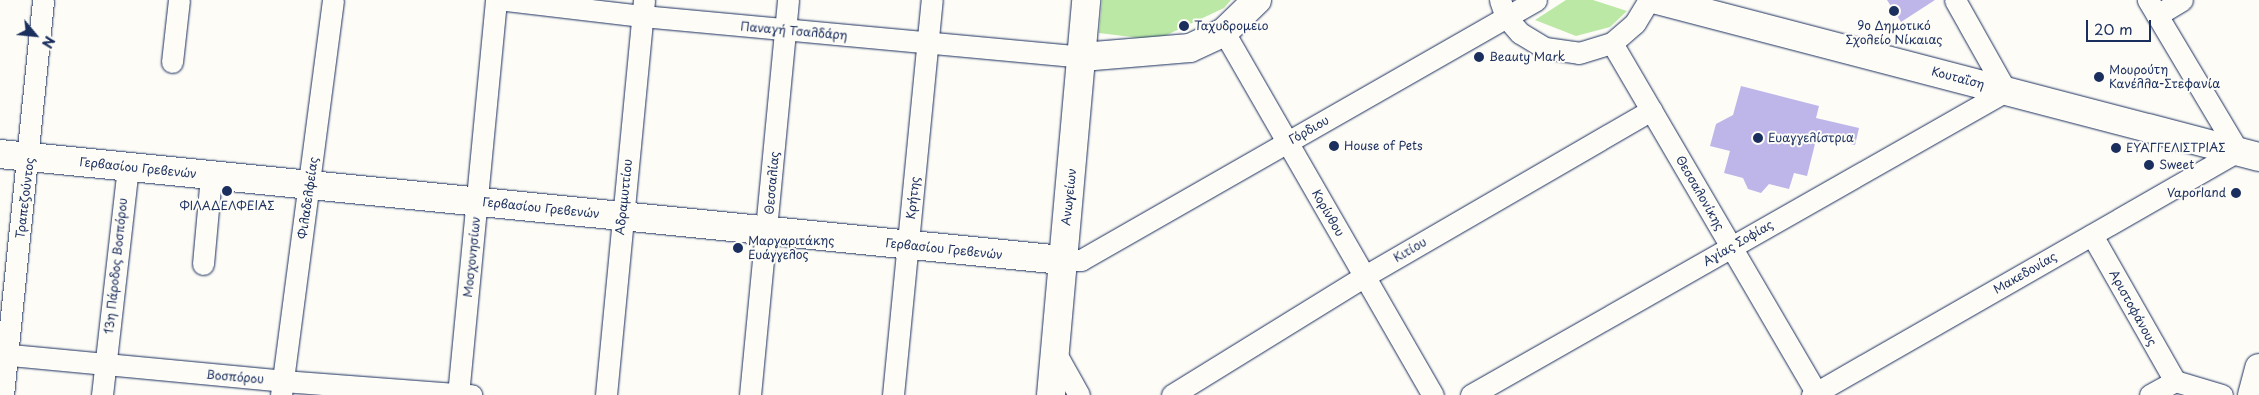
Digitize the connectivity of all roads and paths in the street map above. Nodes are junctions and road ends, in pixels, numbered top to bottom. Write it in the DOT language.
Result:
graph roads {
  1 [pos="43,0"];
  2 [pos="179,0"];
  3 [pos="333,0"];
  4 [pos="496,0"];
  5 [pos="506,0"];
  6 [pos="788,0"];
  7 [pos="932,0"];
  8 [pos="1086,0"];
  9 [pos="1258,0"];
  10 [pos="1536,0"];
  11 [pos="1649,0"];
  12 [pos="1657,0"];
  13 [pos="1955,0"];
  14 [pos="2182,0"];
  15 [pos="643,8"];
  16 [pos="2153,8"];
  17 [pos="1503,9"];
  18 [pos="785,30"];
  19 [pos="1224,32"];
  20 [pos="1612,42"];
  21 [pos="928,44"];
  22 [pos="1082,57"];
  23 [pos="172,62"];
  24 [pos="2006,91"];
  25 [pos="1651,110"];
  26 [pos="1287,142"];
  27 [pos="0,154"];
  28 [pos="2248,154"];
  29 [pos="30,158"];
  30 [pos="128,167"];
  31 [pos="211,176"];
  32 [pos="310,185"];
  33 [pos="478,202"];
  34 [pos="622,216"];
  35 [pos="768,231"];
  36 [pos="2092,235"];
  37 [pos="908,245"];
  38 [pos="1731,247"];
  39 [pos="1072,260"];
  40 [pos="203,264"];
  41 [pos="1365,276"];
  42 [pos="1055,352"];
  43 [pos="3,354"];
  44 [pos="105,364"];
  45 [pos="2259,368"];
  46 [pos="2175,381"];
  47 [pos="282,388"];
  48 [pos="1816,394"];
  49 [pos="3,395"];
  50 [pos="102,395"];
  51 [pos="462,395"];
  52 [pos="606,395"];
  53 [pos="750,395"];
  54 [pos="893,395"];
  55 [pos="1051,395"];
  56 [pos="1080,395"];
  57 [pos="1172,395"];
  58 [pos="1433,395"];
  59 [pos="1471,395"];
  60 [pos="2150,395"];
  61 [pos="2222,395"];
  62 [pos="2252,395"];
  1 -- 29 [label="street, Τραπεζούντος"];
  2 -- 23 [label="street"];
  3 -- 32 [label="street, Φιλαδελφείας"];
  4 -- 33 [label="street, Μοσχονησίων"];
  5 -- 15 [label="street, Παναγή Τσαλδάρη"];
  6 -- 18 [label="street, Θεσσαλίας"];
  7 -- 21 [label="street, Κρήτης"];
  8 -- 22 [label="main road, Ανωγείων"];
  9 -- 19 [label="main road"];
  10 -- 17 [label="street, Γόρδιου"];
  11 -- 20 [label="street"];
  12 -- 24 [label="main road, Κουταΐση"];
  13 -- 24 [label="street"];
  14 -- 16 [label="street"];
  15 -- 18 [label="street, Παναγή Τσαλδάρη"];
  15 -- 34 [label="street, Αδραμυττίου"];
  16 -- 28 [label="street"];
  17 -- 20 [label="street"];
  17 -- 26 [label="street, Γόρδιου"];
  18 -- 21 [label="street, Παναγή Τσαλδάρη"];
  18 -- 35 [label="street, Θεσσαλίας"];
  19 -- 22 [label="main road"];
  19 -- 26 [label="street, Κορίνθου"];
  20 -- 25 [label="street, Θεσσαλονίκης"];
  21 -- 22 [label="street, Παναγή Τσαλδάρη"];
  21 -- 37 [label="street, Κρήτης"];
  22 -- 39 [label="main road, Ανωγείων"];
  24 -- 28 [label="main road, Κουταΐση"];
  24 -- 38 [label="street, Αγίας Σοφίας"];
  25 -- 38 [label="street, Θεσσαλονίκης"];
  25 -- 41 [label="street, Κιτίου"];
  26 -- 39 [label="street, Γόρδιου"];
  26 -- 41 [label="street, Κορίνθου"];
  27 -- 29 [label="main road, Γερβασίου Γρεβενών"];
  28 -- 36 [label="street, Μακεδονίας"];
  29 -- 30 [label="main road, Γερβασίου Γρεβενών"];
  29 -- 43 [label="street, Τραπεζούντος"];
  30 -- 31 [label="main road, Γερβασίου Γρεβενών"];
  30 -- 44 [label="street, 13η Πάροδος Βοσπόρου"];
  31 -- 32 [label="main road, Γερβασίου Γρεβενών"];
  31 -- 40 [label="street"];
  32 -- 33 [label="main road, Γερβασίου Γρεβενών"];
  32 -- 47 [label="street, Φιλαδελφείας"];
  33 -- 34 [label="main road, Γερβασίου Γρεβενών"];
  33 -- 51 [label="street, Μοσχονησίων"];
  34 -- 35 [label="main road, Γερβασίου Γρεβενών"];
  34 -- 52 [label="street, Αδραμυττίου"];
  35 -- 37 [label="main road, Γερβασίου Γρεβενών"];
  35 -- 53 [label="street, Θεσσαλίας"];
  36 -- 46 [label="street, Αριστοφάνους"];
  36 -- 48 [label="street, Μακεδονίας"];
  37 -- 39 [label="main road, Γερβασίου Γρεβενών"];
  37 -- 54 [label="street, Κρήτης"];
  38 -- 48 [label="street, Θεσσαλονίκης"];
  38 -- 59 [label="street, Αγίας Σοφίας"];
  39 -- 42 [label="main road, Ανωγείων"];
  41 -- 57 [label="street, Κιτίου"];
  41 -- 58 [label="street, Κορίνθου"];
  42 -- 55 [label="main road, Ανωγείων"];
  42 -- 56 [label="street"];
  43 -- 44 [label="street, Βοσπόρου"];
  43 -- 49 [label="street, Τραπεζούντος"];
  44 -- 47 [label="street, Βοσπόρου"];
  44 -- 50 [label="street, 13η Πάροδος Βοσπόρου"];
  45 -- 62 [label="main road"];
  46 -- 60 [label="street"];
  46 -- 61 [label="street"];
  47 -- 51 [label="street, Βοσπόρου"];
}
